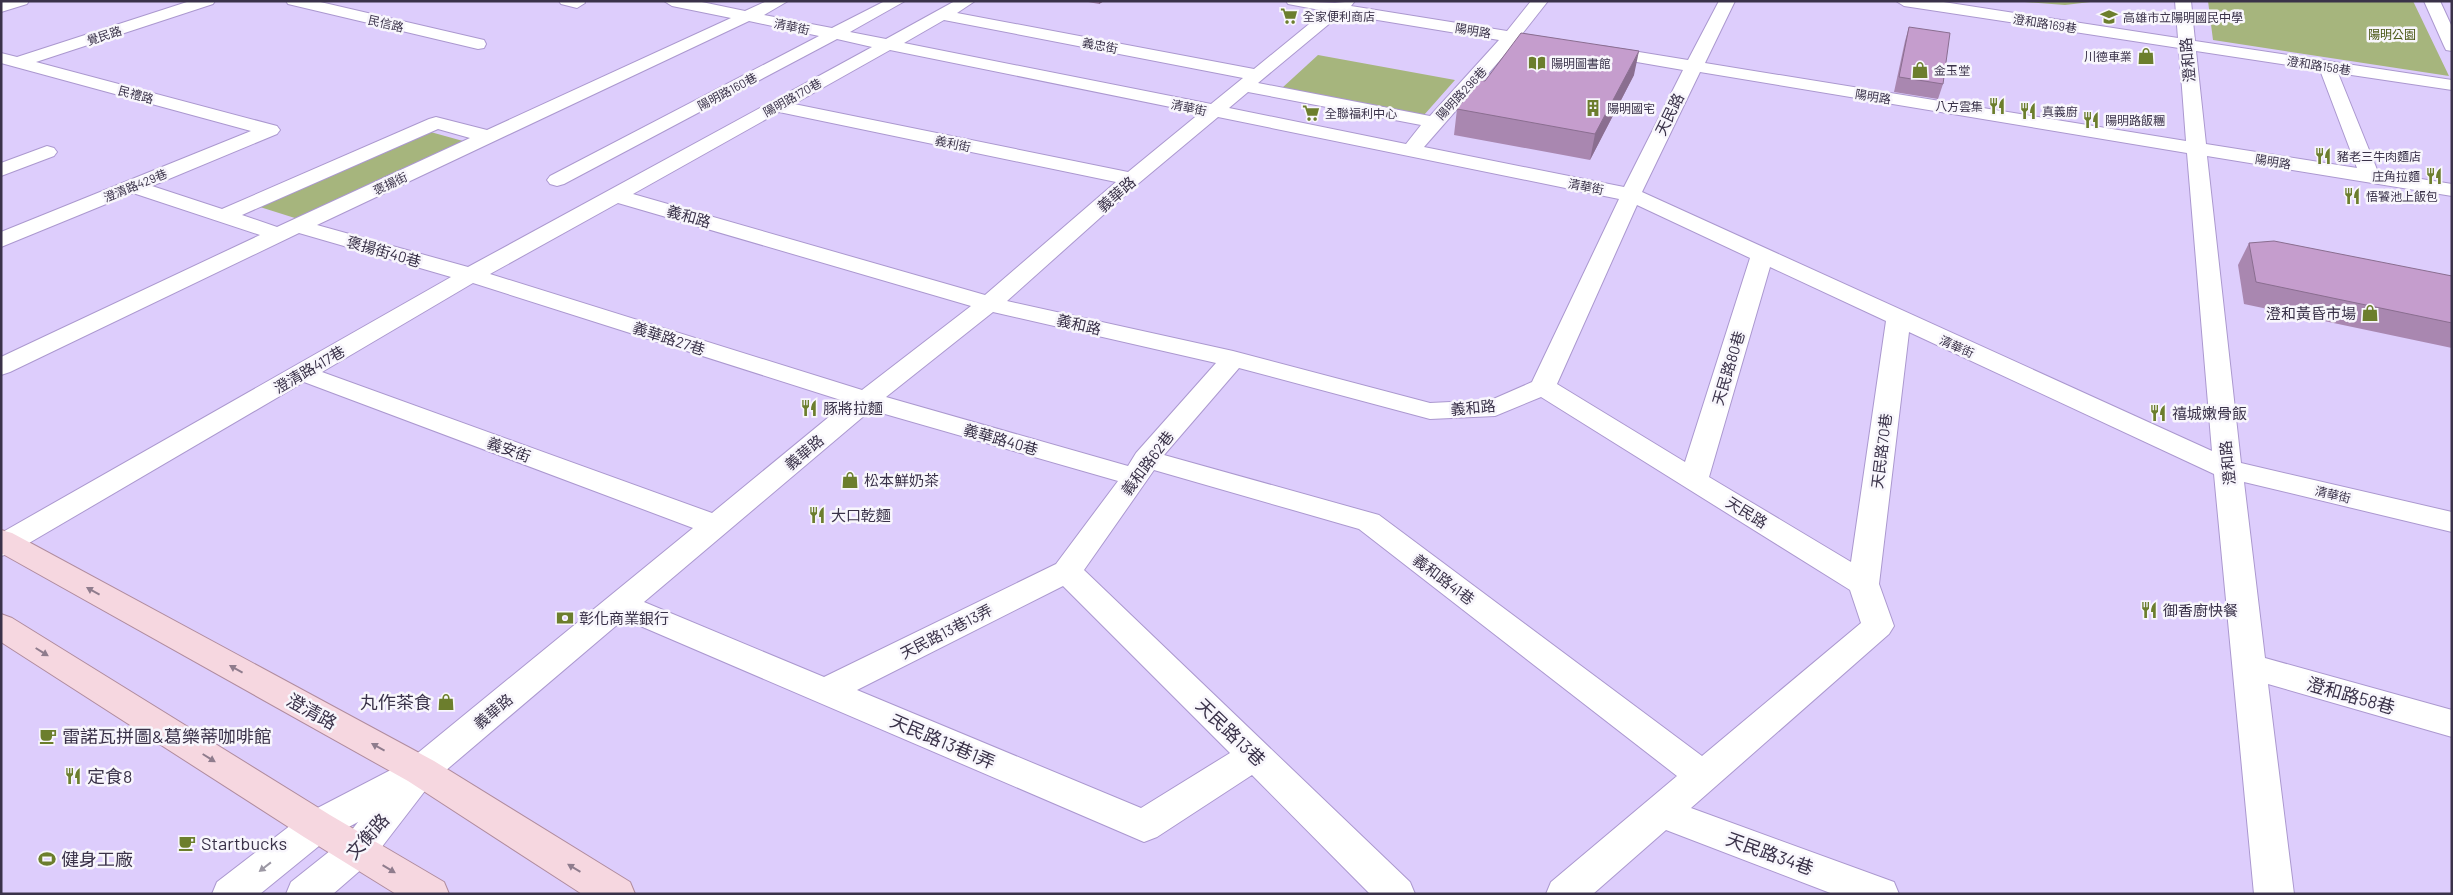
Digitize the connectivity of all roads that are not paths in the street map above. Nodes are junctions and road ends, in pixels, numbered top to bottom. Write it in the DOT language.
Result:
graph roads {
  1 [pos="20,1"];
  2 [pos="208,1"];
  3 [pos="294,1"];
  4 [pos="672,1"];
  5 [pos="780,1"];
  6 [pos="897,1"];
  7 [pos="967,1"];
  8 [pos="1294,1"];
  9 [pos="1540,1"];
  10 [pos="1727,1"];
  11 [pos="1904,1"];
  12 [pos="2183,1"];
  13 [pos="2432,1"];
  14 [pos="2446,1"];
  15 [pos="2452,2"];
  16 [pos="1343,5"];
  17 [pos="1,7"];
  18 [pos="943,15"];
  19 [pos="748,17"];
  20 [pos="834,34"];
  21 [pos="1512,37"];
  22 [pos="478,44"];
  23 [pos="2186,44"];
  24 [pos="887,45"];
  25 [pos="1569,46"];
  26 [pos="2452,46"];
  27 [pos="1588,49"];
  28 [pos="7,63"];
  29 [pos="1693,66"];
  30 [pos="2327,66"];
  31 [pos="1250,80"];
  32 [pos="2452,85"];
  33 [pos="775,106"];
  34 [pos="1213,111"];
  35 [pos="1434,122"];
  36 [pos="270,130"];
  37 [pos="489,137"];
  38 [pos="2196,148"];
  39 [pos="1411,150"];
  40 [pos="47,152"];
  41 [pos="1,170"];
  42 [pos="2370,177"];
  43 [pos="1132,179"];
  44 [pos="557,180"];
  45 [pos="132,186"];
  46 [pos="2452,190"];
  47 [pos="1631,195"];
  48 [pos="618,196"];
  49 [pos="223,216"];
  50 [pos="288,231"];
  51 [pos="1,240"];
  52 [pos="1762,256"];
  53 [pos="471,275"];
  54 [pos="989,304"];
  55 [pos="1898,319"];
  56 [pos="1233,360"];
  57 [pos="1,367"];
  58 [pos="302,372"];
  59 [pos="1543,387"];
  60 [pos="866,400"];
  61 [pos="1141,468"];
  62 [pos="2228,469"];
  63 [pos="1694,480"];
  64 [pos="2452,522"];
  65 [pos="716,525"];
  66 [pos="3,543"];
  67 [pos="1067,571"];
  68 [pos="1864,584"];
  69 [pos="621,605"];
  70 [pos="1,626"];
  71 [pos="2250,666"];
  72 [pos="826,691"];
  73 [pos="2452,724"];
  74 [pos="1255,755"];
  75 [pos="421,771"];
  76 [pos="1704,777"];
  77 [pos="1660,812"];
  78 [pos="317,826"];
  79 [pos="358,850"];
  80 [pos="231,894"];
  81 [pos="305,894"];
  82 [pos="430,894"];
  83 [pos="616,894"];
  84 [pos="1396,894"];
  85 [pos="1565,894"];
  86 [pos="1880,894"];
  87 [pos="2274,894"];
  1 -- 17 [label="street"];
  2 -- 28 [label="street, 覺民路"];
  3 -- 22 [label="street, 民信路"];
  4 -- 19 [label="street, 清華街"];
  5 -- 19 [label="street, 褒揚街"];
  6 -- 20 [label="street, 陽明路160巷"];
  7 -- 18 [label="street, 陽明路170巷"];
  8 -- 16 [label="street, 陽明路"];
  9 -- 21 [label="street, 陽明路296巷"];
  10 -- 29 [label="street, 天民路"];
  11 -- 23 [label="street, 澄和路169巷"];
  12 -- 23 [label="street, 澄和路"];
  13 -- 26 [label="street"];
  14 -- 15 [label="street"];
  16 -- 21 [label="street, 陽明路"];
  16 -- 31 [label="street, 義華路"];
  18 -- 24 [label="street, 陽明路170巷"];
  18 -- 31 [label="street, 義忠街"];
  19 -- 20 [label="street, 清華街"];
  19 -- 37 [label="street, 褒揚街"];
  20 -- 24 [label="street, 清華街"];
  20 -- 44 [label="street, 陽明路160巷"];
  21 -- 25 [label="street, 陽明路"];
  21 -- 35 [label="street, 陽明路296巷"];
  23 -- 30 [label="street, 澄和路158巷"];
  23 -- 38 [label="street, 澄和路"];
  24 -- 33 [label="street, 陽明路170巷"];
  24 -- 34 [label="street, 清華街"];
  27 -- 29 [label="street, 陽明路"];
  28 -- 36 [label="street, 民禮路"];
  29 -- 38 [label="street, 陽明路"];
  29 -- 47 [label="street, 天民路"];
  30 -- 32 [label="street, 澄和路158巷"];
  30 -- 42 [label="street"];
  31 -- 34 [label="street, 義華路"];
  31 -- 35 [label="street, 義忠街"];
  33 -- 43 [label="street, 義利街"];
  33 -- 48 [label="street, 陽明路170巷"];
  34 -- 39 [label="street, 清華街"];
  34 -- 43 [label="street, 義華路"];
  35 -- 39 [label="street, 陽明路296巷"];
  36 -- 45 [label="street, 澄清路429巷"];
  37 -- 49 [label="street"];
  37 -- 50 [label="street, 褒揚街"];
  38 -- 42 [label="street, 陽明路"];
  38 -- 62 [label="street, 澄和路"];
  39 -- 47 [label="street, 清華街"];
  40 -- 41 [label="street"];
  42 -- 46 [label="street, 陽明路"];
  43 -- 54 [label="street, 義華路"];
  45 -- 49 [label="street, 褒揚街40巷"];
  45 -- 51 [label="street, 澄清路429巷"];
  47 -- 52 [label="street, 清華街"];
  47 -- 59 [label="street, 天民路"];
  48 -- 53 [label="street, 澄清路417巷"];
  48 -- 54 [label="street, 義和路"];
  49 -- 50 [label="street, 褒揚街40巷"];
  50 -- 53 [label="street, 褒揚街40巷"];
  50 -- 57 [label="street, 褒揚街"];
  52 -- 55 [label="street, 清華街"];
  52 -- 63 [label="street, 天民路80巷"];
  53 -- 58 [label="street, 澄清路417巷"];
  53 -- 60 [label="street, 義華路27巷"];
  54 -- 56 [label="street, 義和路"];
  54 -- 60 [label="street, 義華路"];
  55 -- 62 [label="street, 清華街"];
  55 -- 68 [label="street, 天民路70巷"];
  56 -- 59 [label="street, 義和路"];
  56 -- 61 [label="street, 義和路62巷"];
  58 -- 65 [label="street, 義安街"];
  58 -- 66 [label="street, 澄清路417巷"];
  59 -- 63 [label="street, 天民路"];
  60 -- 61 [label="street, 義華路40巷"];
  60 -- 65 [label="street, 義華路"];
  61 -- 67 [label="street, 義和路62巷"];
  61 -- 76 [label="street, 義和路41巷"];
  62 -- 64 [label="street, 清華街"];
  62 -- 71 [label="street, 澄和路"];
  63 -- 68 [label="street, 天民路"];
  65 -- 69 [label="street, 義華路"];
  75 -- 66 [label="main road, 澄清路, one-way"];
  67 -- 72 [label="street, 天民路13巷13弄"];
  67 -- 74 [label="street, 天民路13巷"];
  68 -- 76 [label="street"];
  69 -- 72 [label="street, 天民路13巷1弄"];
  69 -- 75 [label="street, 義華路"];
  70 -- 78 [label="main road, one-way"];
  71 -- 73 [label="street, 澄和路58巷"];
  71 -- 87 [label="street, 澄和路"];
  72 -- 74 [label="street, 天民路13巷1弄"];
  74 -- 84 [label="street, 天民路13巷"];
  75 -- 78 [label="street, 義華路"];
  75 -- 79 [label="street, 文衡路"];
  83 -- 75 [label="main road, 澄清路, one-way"];
  76 -- 77 [label="street"];
  77 -- 85 [label="street"];
  77 -- 86 [label="street, 天民路34巷"];
  78 -- 79 [label="main road"];
  78 -- 80 [label="street, one-way"];
  79 -- 81 [label="street, 文衡路"];
  79 -- 82 [label="main road, one-way"];
}
